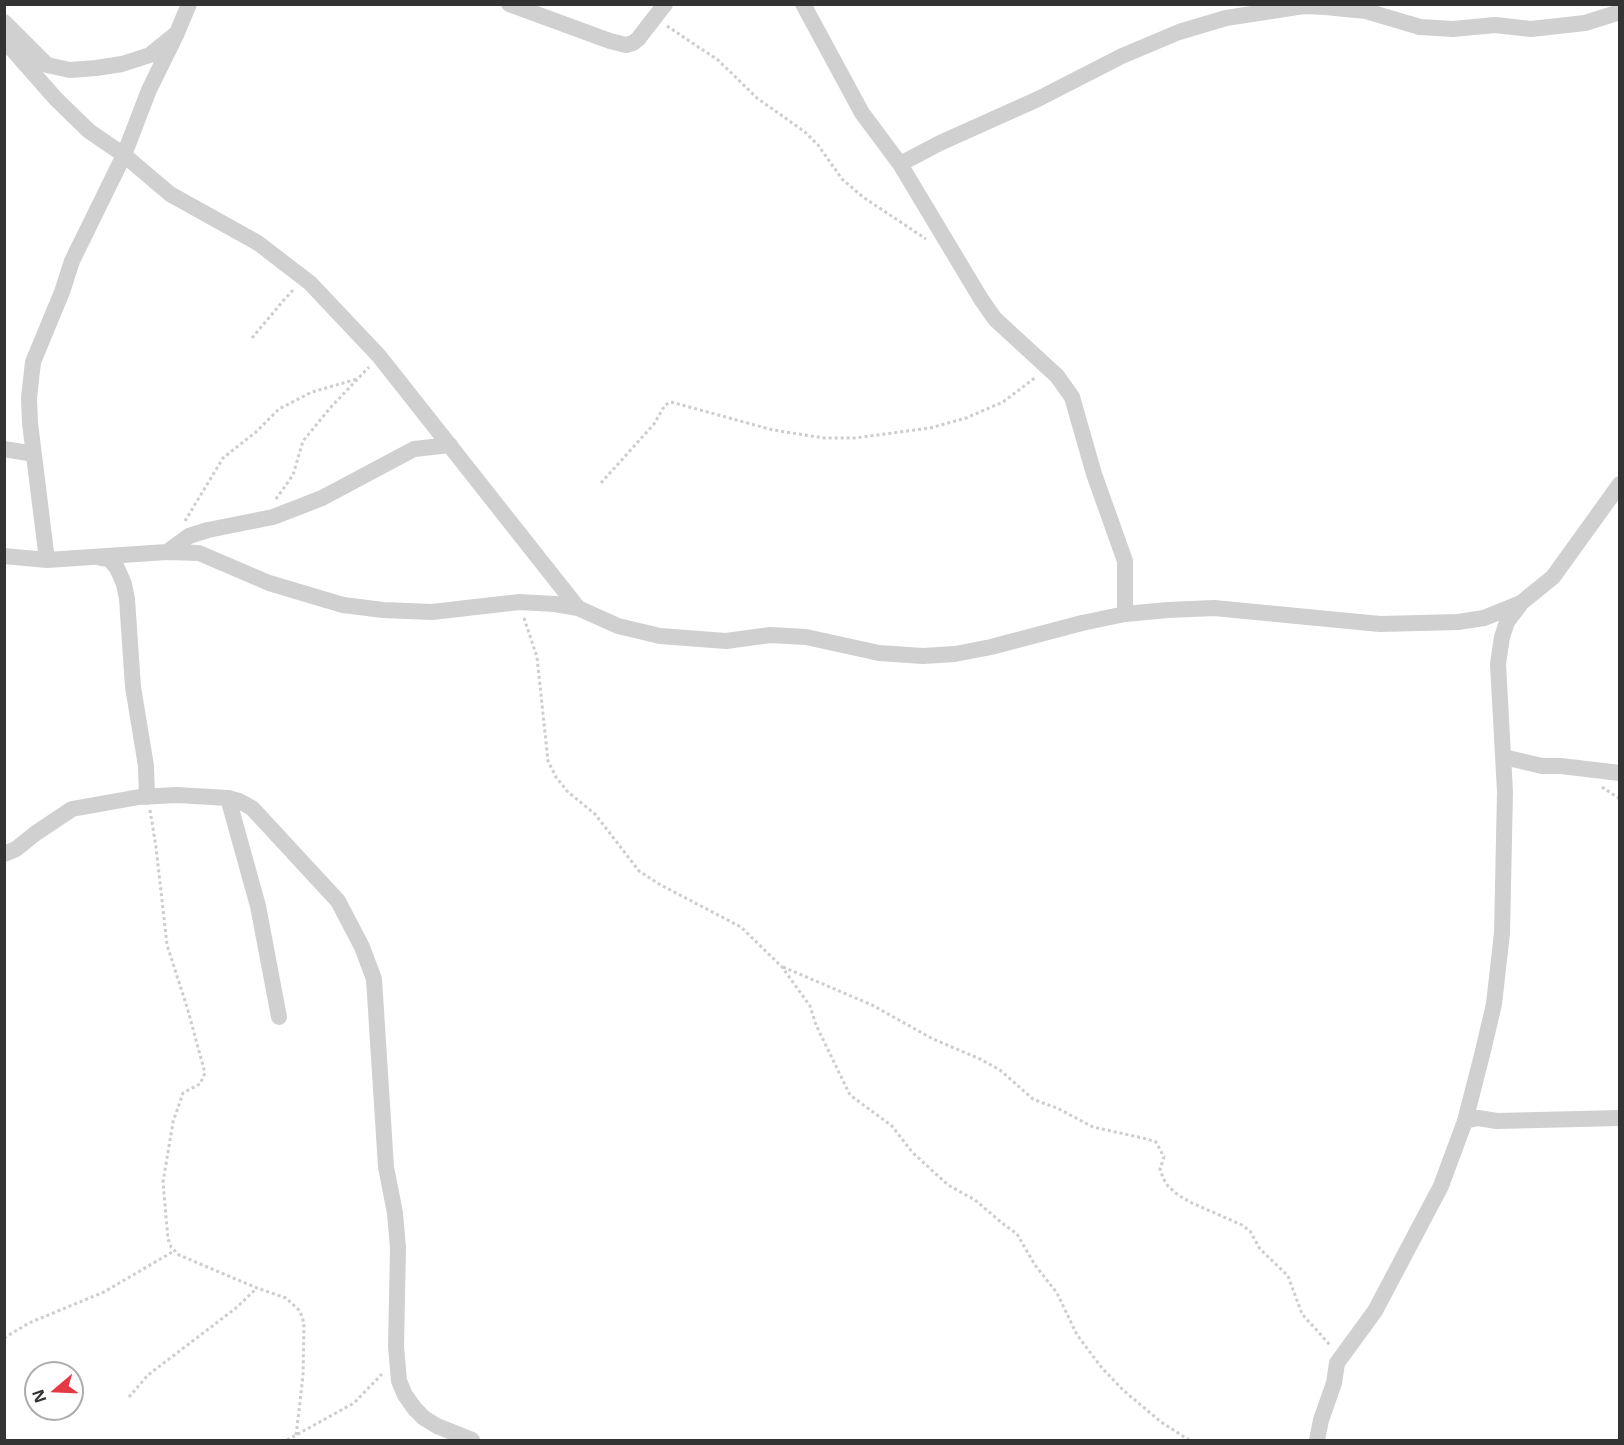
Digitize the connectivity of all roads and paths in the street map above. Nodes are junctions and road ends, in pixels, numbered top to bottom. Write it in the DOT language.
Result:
graph roads {
  1 [pos="189,4"];
  2 [pos="509,4"];
  3 [pos="665,4"];
  4 [pos="803,4"];
  5 [pos="1620,12"];
  6 [pos="654,18"];
  7 [pos="4,22"];
  8 [pos="177,33"];
  9 [pos="4,40"];
  10 [pos="124,154"];
  11 [pos="900,164"];
  12 [pos="930,242"];
  13 [pos="310,283"];
  14 [pos="252,338"];
  15 [pos="379,356"];
  16 [pos="1047,368"];
  17 [pos="357,379"];
  18 [pos="432,423"];
  19 [pos="450,445"];
  20 [pos="4,449"];
  21 [pos="414,449"];
  22 [pos="34,454"];
  23 [pos="601,483"];
  24 [pos="1620,484"];
  25 [pos="272,504"];
  26 [pos="183,524"];
  27 [pos="167,552"];
  28 [pos="4,556"];
  29 [pos="101,558"];
  30 [pos="46,560"];
  31 [pos="519,602"];
  32 [pos="1521,603"];
  33 [pos="578,608"];
  34 [pos="1125,614"];
  35 [pos="1504,758"];
  36 [pos="1620,773"];
  37 [pos="147,797"];
  38 [pos="228,798"];
  39 [pos="4,854"];
  40 [pos="782,967"];
  41 [pos="279,1017"];
  42 [pos="1620,1118"];
  43 [pos="1465,1121"];
  44 [pos="174,1251"];
  45 [pos="256,1288"];
  46 [pos="4,1338"];
  47 [pos="1337,1363"];
  48 [pos="386,1370"];
  49 [pos="129,1397"];
  50 [pos="296,1436"];
  51 [pos="287,1440"];
  52 [pos="472,1440"];
  53 [pos="1189,1440"];
  54 [pos="1317,1440"];
  1 -- 8 [label="street"];
  2 -- 6 [label="street"];
  3 -- 6 [label="street"];
  4 -- 11 [label="street"];
  5 -- 11 [label="street"];
  6 -- 12 [label="path"];
  7 -- 8 [label="street"];
  8 -- 10 [label="street"];
  9 -- 10 [label="street"];
  10 -- 13 [label="street"];
  10 -- 22 [label="street"];
  11 -- 16 [label="street"];
  13 -- 14 [label="path"];
  13 -- 15 [label="street"];
  15 -- 17 [label="path"];
  15 -- 18 [label="street"];
  16 -- 23 [label="path"];
  16 -- 34 [label="street"];
  17 -- 25 [label="path"];
  17 -- 26 [label="path"];
  18 -- 19 [label="street"];
  18 -- 21 [label="street"];
  19 -- 21 [label="street"];
  19 -- 33 [label="street"];
  20 -- 22 [label="street"];
  21 -- 27 [label="street"];
  22 -- 30 [label="street"];
  24 -- 32 [label="street"];
  27 -- 29 [label="street"];
  27 -- 31 [label="street"];
  28 -- 30 [label="street"];
  29 -- 30 [label="street"];
  29 -- 37 [label="street"];
  31 -- 33 [label="street"];
  31 -- 40 [label="path"];
  32 -- 34 [label="street"];
  32 -- 35 [label="street"];
  33 -- 34 [label="street"];
  35 -- 36 [label="street"];
  35 -- 43 [label="street"];
  37 -- 38 [label="street"];
  37 -- 39 [label="street"];
  37 -- 44 [label="path"];
  38 -- 41 [label="street"];
  38 -- 52 [label="street"];
  40 -- 47 [label="path"];
  40 -- 53 [label="path"];
  42 -- 43 [label="street"];
  43 -- 47 [label="street"];
  44 -- 45 [label="path"];
  44 -- 46 [label="path"];
  45 -- 49 [label="path"];
  45 -- 50 [label="path"];
  47 -- 54 [label="street"];
  48 -- 50 [label="path"];
  50 -- 51 [label="path"];
}
